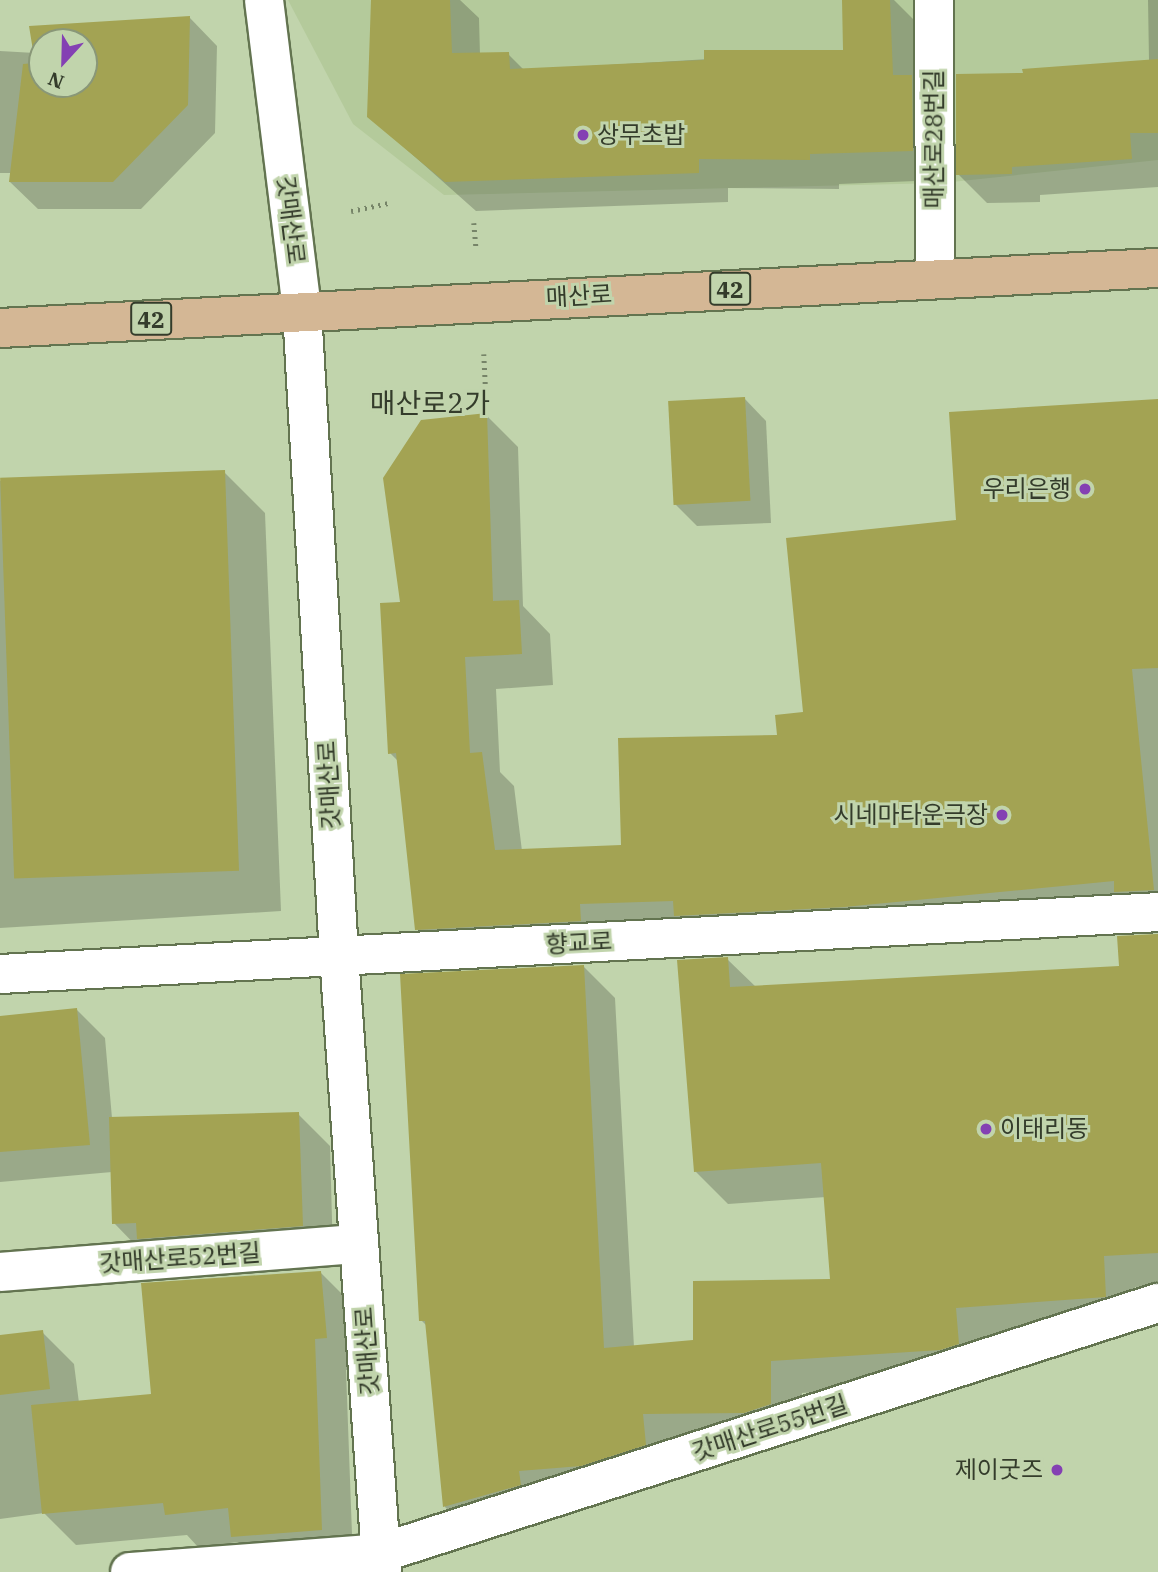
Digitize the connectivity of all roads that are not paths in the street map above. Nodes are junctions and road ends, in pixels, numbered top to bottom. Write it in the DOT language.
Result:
graph roads {
  1 [pos="264,0"];
  2 [pos="934,0"];
  3 [pos="1158,268"];
  4 [pos="934,278"];
  5 [pos="303,310"];
  6 [pos="0,328"];
  7 [pos="1158,912"];
  8 [pos="339,955"];
  9 [pos="0,974"];
  10 [pos="359,1244"];
  11 [pos="0,1272"];
  12 [pos="1158,1303"];
  13 [pos="382,1562"];
  14 [pos="130,1572"];
  1 -- 5 [label="street, 갓매산로"];
  2 -- 4 [label="street, 매산로28번길"];
  3 -- 4 [label="main road, 매산로 / 42"];
  4 -- 5 [label="main road, 매산로 / 42"];
  5 -- 6 [label="main road, 매산로 / 42"];
  5 -- 8 [label="street, 갓매산로"];
  7 -- 8 [label="street, 향교로"];
  8 -- 9 [label="street, 향교로"];
  8 -- 10 [label="street, 갓매산로"];
  10 -- 11 [label="street, 갓매산로52번길"];
  10 -- 13 [label="street, 갓매산로"];
  12 -- 13 [label="street, 갓매산로55번길"];
  13 -- 14 [label="street, 갓매산로55번길"];
}
